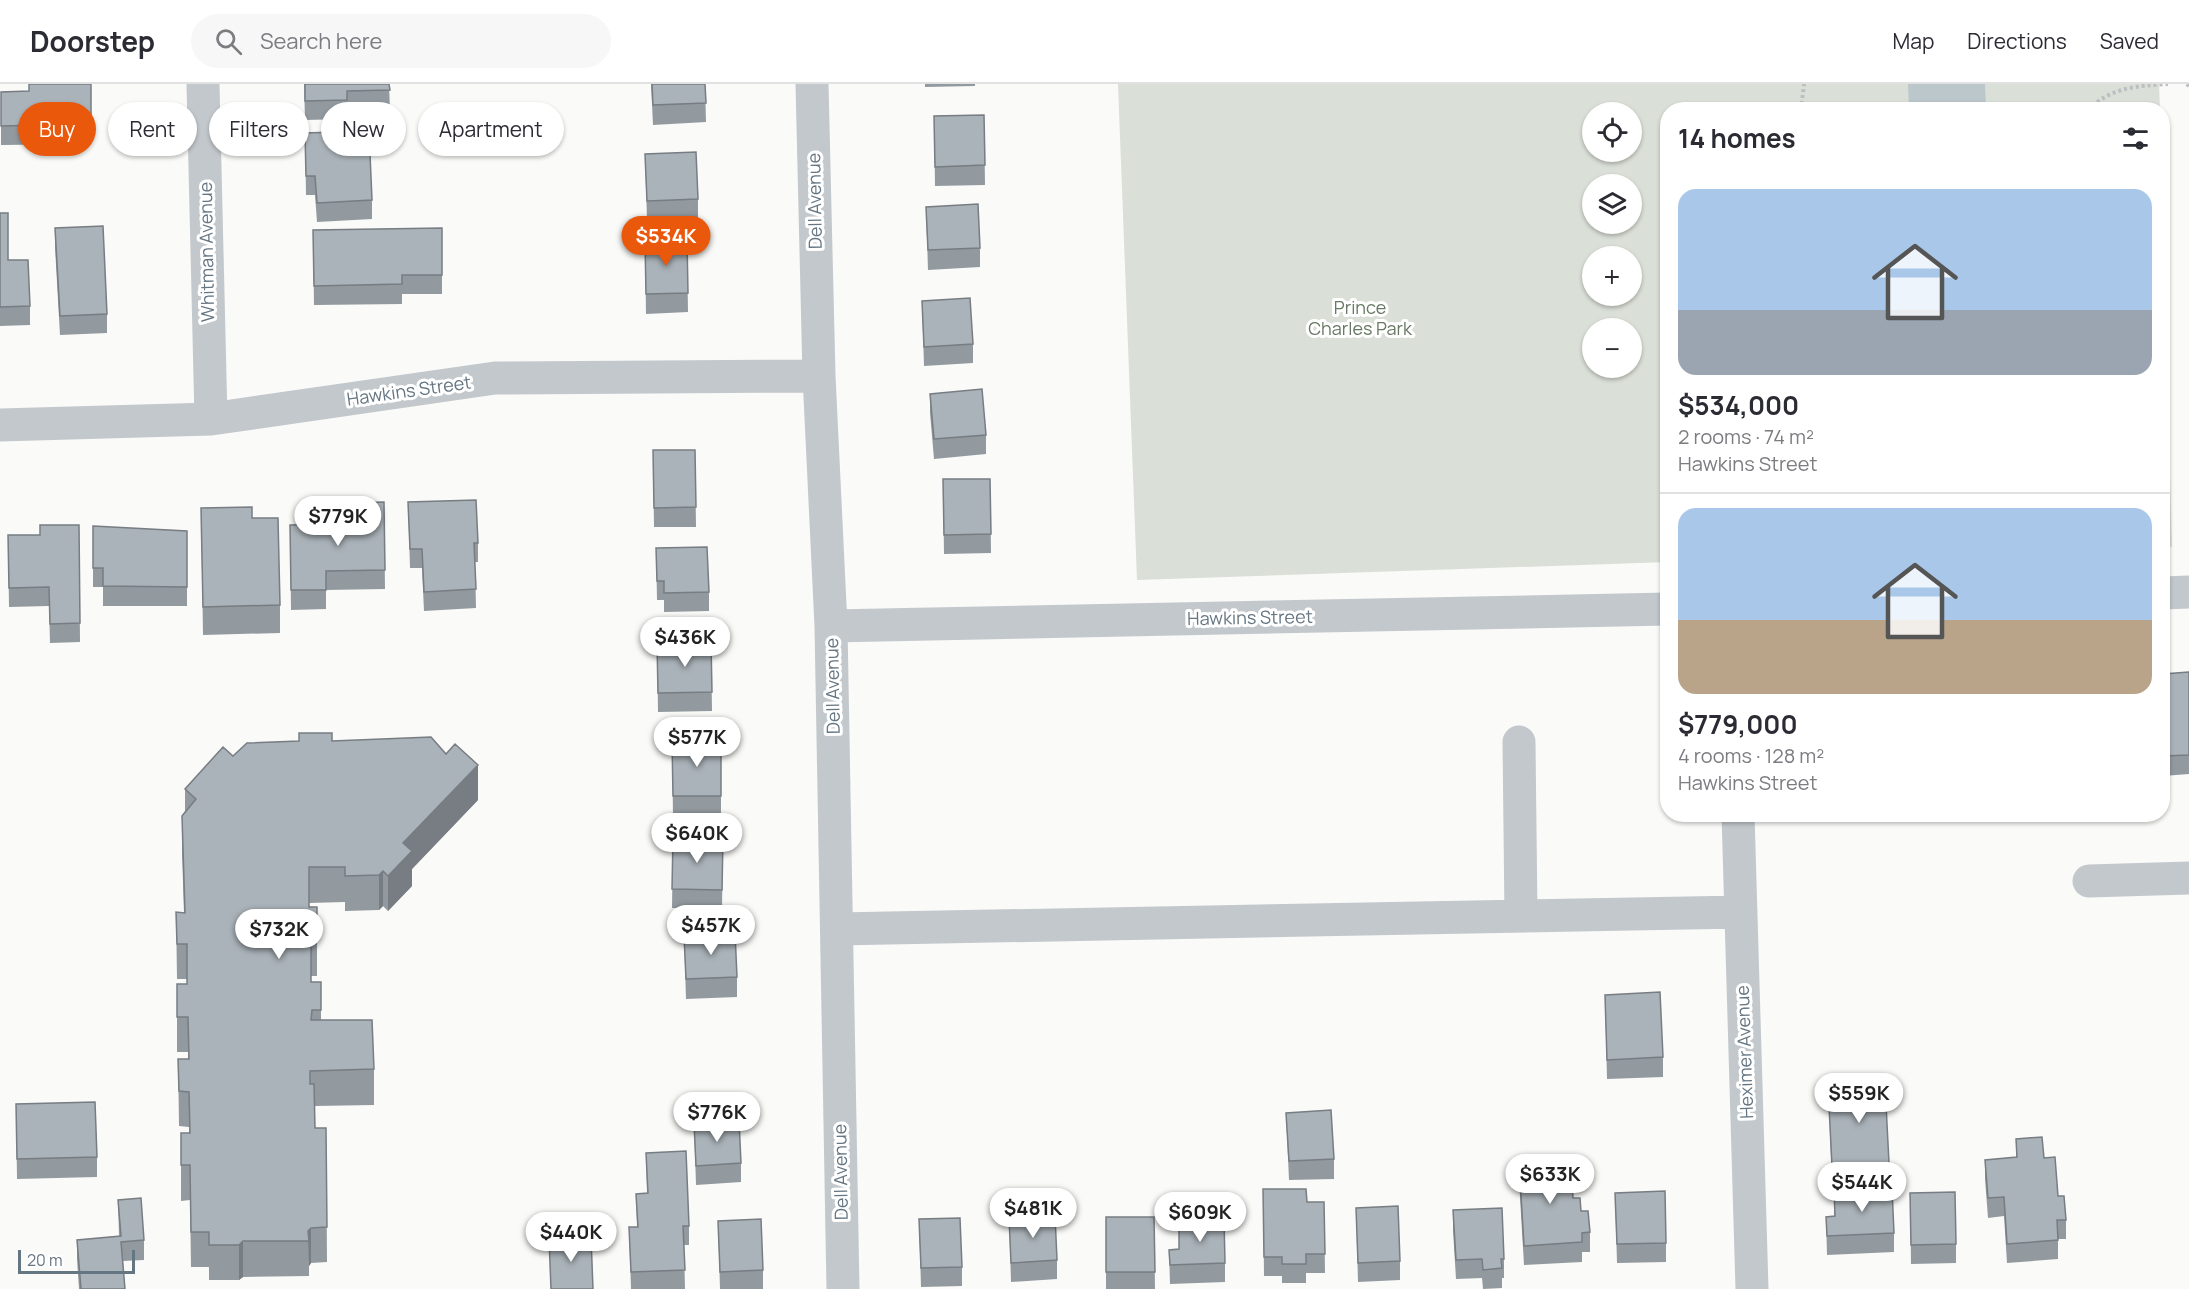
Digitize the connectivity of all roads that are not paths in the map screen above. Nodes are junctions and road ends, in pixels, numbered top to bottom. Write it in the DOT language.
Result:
graph roads {
  1 [pos="203,84"];
  2 [pos="812,84"];
  3 [pos="819,376"];
  4 [pos="211,419"];
  5 [pos="0,425"];
  6 [pos="2170,592"];
  7 [pos="2189,592"];
  8 [pos="1660,609"];
  9 [pos="831,626"];
  10 [pos="1519,742"];
  11 [pos="1738,822"];
  12 [pos="2189,878"];
  13 [pos="2089,881"];
  14 [pos="1741,912"];
  15 [pos="1521,916"];
  16 [pos="837,929"];
  17 [pos="843,1289"];
  18 [pos="1752,1289"];
  1 -- 4 [label="street, Whitman Avenue"];
  2 -- 3 [label="street, Dell Avenue"];
  3 -- 4 [label="street, Hawkins Street"];
  3 -- 9 [label="street, Dell Avenue"];
  4 -- 5 [label="street, Hawkins Street"];
  6 -- 7 [label="street"];
  8 -- 9 [label="street, Hawkins Street"];
  9 -- 16 [label="street, Dell Avenue"];
  10 -- 15 [label="street"];
  11 -- 14 [label="street, Heximer Avenue"];
  12 -- 13 [label="street"];
  14 -- 15 [label="street"];
  14 -- 18 [label="street, Heximer Avenue"];
  15 -- 16 [label="street"];
  16 -- 17 [label="street, Dell Avenue"];
}
